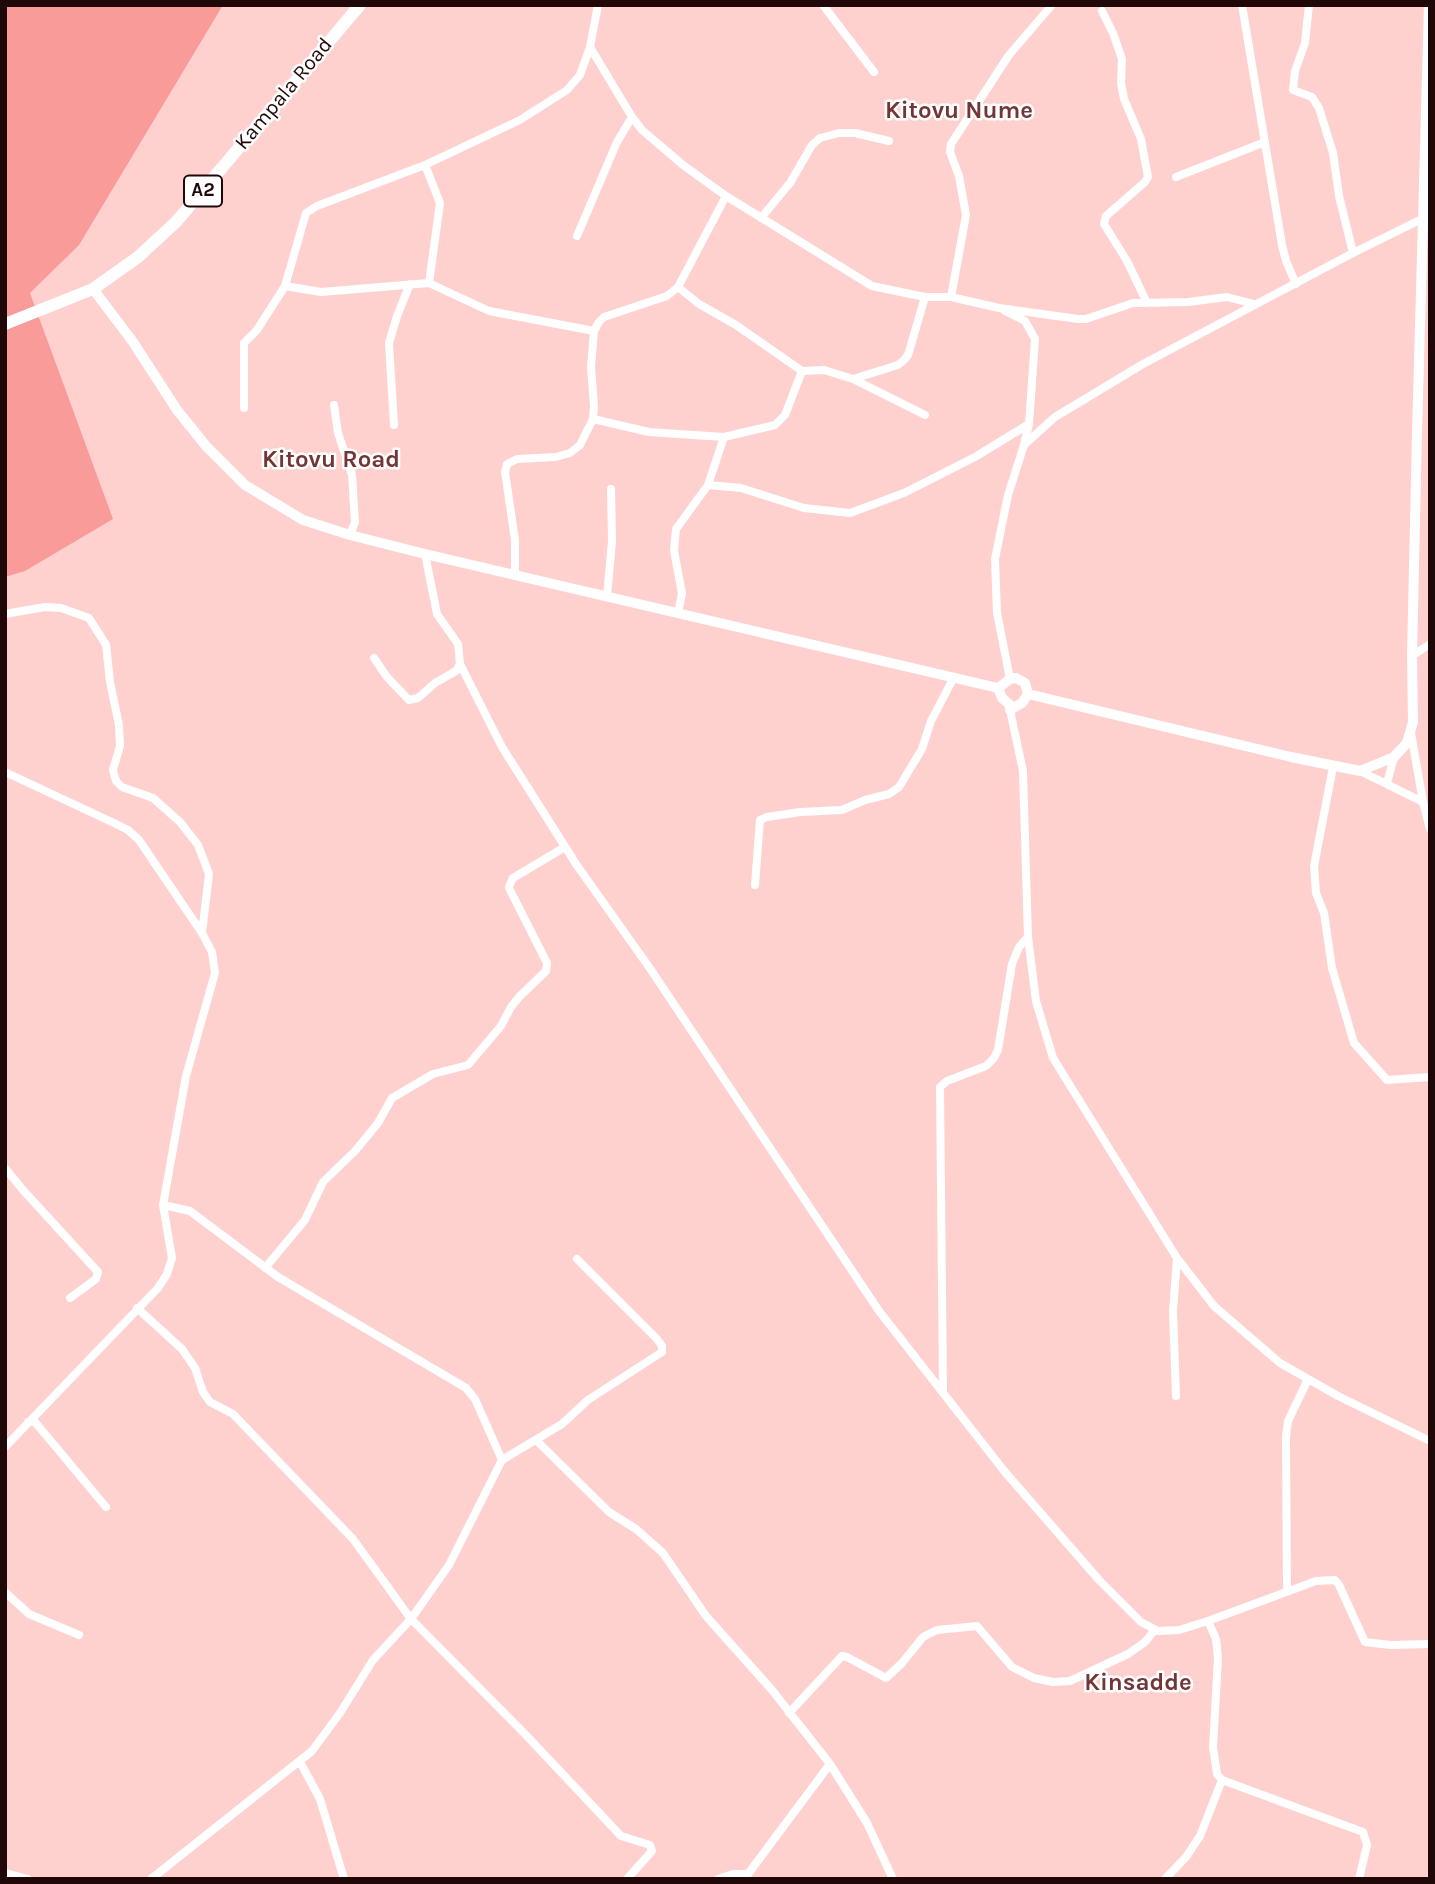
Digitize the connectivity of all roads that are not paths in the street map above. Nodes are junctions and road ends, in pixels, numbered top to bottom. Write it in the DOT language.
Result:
graph roads {
  1 [pos="360,5"];
  2 [pos="598,5"];
  3 [pos="823,5"];
  4 [pos="1052,5"];
  5 [pos="1242,5"];
  6 [pos="1309,5"];
  7 [pos="1429,5"];
  8 [pos="1102,11"];
  9 [pos="590,47"];
  10 [pos="874,72"];
  11 [pos="632,117"];
  12 [pos="889,141"];
  13 [pos="1265,142"];
  14 [pos="425,165"];
  15 [pos="1175,177"];
  16 [pos="726,196"];
  17 [pos="1426,217"];
  18 [pos="761,218"];
  19 [pos="577,236"];
  20 [pos="1353,253"];
  21 [pos="429,283"];
  22 [pos="410,284"];
  23 [pos="1296,284"];
  24 [pos="285,286"];
  25 [pos="678,287"];
  26 [pos="93,289"];
  27 [pos="925,297"];
  28 [pos="951,297"];
  29 [pos="1147,303"];
  30 [pos="1254,304"];
  31 [pos="999,307"];
  32 [pos="5,324"];
  33 [pos="594,331"];
  34 [pos="802,371"];
  35 [pos="853,379"];
  36 [pos="334,405"];
  37 [pos="244,408"];
  38 [pos="925,415"];
  39 [pos="593,419"];
  40 [pos="1028,424"];
  41 [pos="394,425"];
  42 [pos="724,437"];
  43 [pos="1024,445"];
  44 [pos="708,485"];
  45 [pos="611,489"];
  46 [pos="350,535"];
  47 [pos="425,554"];
  48 [pos="515,575"];
  49 [pos="607,597"];
  50 [pos="5,614"];
  51 [pos="678,614"];
  52 [pos="1430,644"];
  53 [pos="1412,656"];
  54 [pos="374,658"];
  55 [pos="460,664"];
  56 [pos="954,677"];
  57 [pos="1010,679"];
  58 [pos="998,688"];
  59 [pos="1028,694"];
  60 [pos="1010,710"];
  61 [pos="1411,733"];
  62 [pos="1394,757"];
  63 [pos="1333,767"];
  64 [pos="1360,771"];
  65 [pos="5,772"];
  66 [pos="1387,783"];
  67 [pos="1423,802"];
  68 [pos="1430,829"];
  69 [pos="565,847"];
  70 [pos="755,886"];
  71 [pos="202,933"];
  72 [pos="1028,937"];
  73 [pos="1430,1076"];
  74 [pos="5,1168"];
  75 [pos="163,1205"];
  76 [pos="1177,1258"];
  77 [pos="577,1259"];
  78 [pos="265,1268"];
  79 [pos="70,1298"];
  80 [pos="137,1308"];
  81 [pos="1308,1379"];
  82 [pos="943,1392"];
  83 [pos="1176,1396"];
  84 [pos="28,1422"];
  85 [pos="537,1441"];
  86 [pos="1430,1441"];
  87 [pos="5,1447"];
  88 [pos="502,1460"];
  89 [pos="106,1507"];
  90 [pos="1287,1591"];
  91 [pos="5,1592"];
  92 [pos="411,1619"];
  93 [pos="1208,1621"];
  94 [pos="1154,1631"];
  95 [pos="79,1635"];
  96 [pos="1430,1644"];
  97 [pos="789,1713"];
  98 [pos="300,1762"];
  99 [pos="830,1764"];
  100 [pos="1222,1780"];
  101 [pos="5,1873"];
  102 [pos="747,1876"];
  103 [pos="28,1879"];
  104 [pos="151,1879"];
  105 [pos="344,1879"];
  106 [pos="627,1879"];
  107 [pos="718,1879"];
  108 [pos="893,1879"];
  109 [pos="1165,1879"];
  110 [pos="1359,1879"];
  1 -- 26 [label="main road, Kampala Road / A2"];
  2 -- 9 [label="street"];
  3 -- 10 [label="street"];
  4 -- 28 [label="street"];
  5 -- 13 [label="street"];
  6 -- 20 [label="street"];
  7 -- 17 [label="street"];
  8 -- 29 [label="street"];
  9 -- 11 [label="street"];
  9 -- 14 [label="street"];
  11 -- 16 [label="street"];
  11 -- 19 [label="street"];
  12 -- 18 [label="street"];
  13 -- 15 [label="street"];
  13 -- 23 [label="street"];
  14 -- 21 [label="street"];
  14 -- 24 [label="street"];
  16 -- 18 [label="street"];
  16 -- 25 [label="street"];
  17 -- 20 [label="street"];
  17 -- 53 [label="street"];
  18 -- 27 [label="street"];
  20 -- 23 [label="street"];
  21 -- 22 [label="street"];
  21 -- 33 [label="street"];
  22 -- 24 [label="street"];
  22 -- 41 [label="street"];
  23 -- 30 [label="street"];
  24 -- 37 [label="street"];
  25 -- 33 [label="street"];
  25 -- 34 [label="street"];
  26 -- 32 [label="main road, Kampala Road / A2"];
  26 -- 46 [label="street"];
  27 -- 28 [label="street"];
  27 -- 35 [label="street"];
  28 -- 31 [label="street"];
  29 -- 30 [label="street"];
  29 -- 31 [label="street"];
  30 -- 43 [label="street"];
  31 -- 40 [label="street"];
  33 -- 39 [label="street"];
  34 -- 35 [label="street"];
  34 -- 42 [label="street"];
  35 -- 38 [label="street"];
  36 -- 46 [label="street"];
  39 -- 42 [label="street"];
  39 -- 48 [label="street"];
  40 -- 43 [label="street"];
  40 -- 44 [label="street"];
  42 -- 44 [label="street"];
  43 -- 57 [label="street"];
  44 -- 51 [label="street"];
  45 -- 49 [label="street"];
  46 -- 47 [label="street"];
  47 -- 48 [label="street"];
  47 -- 55 [label="street"];
  48 -- 49 [label="street"];
  49 -- 51 [label="street"];
  50 -- 71 [label="street"];
  51 -- 56 [label="street"];
  52 -- 53 [label="street"];
  53 -- 61 [label="street"];
  54 -- 55 [label="street"];
  55 -- 69 [label="street"];
  56 -- 58 [label="street"];
  56 -- 70 [label="street"];
  57 -- 58 [label="street"];
  57 -- 59 [label="street"];
  58 -- 60 [label="street"];
  59 -- 60 [label="street"];
  59 -- 63 [label="street"];
  60 -- 72 [label="street"];
  61 -- 62 [label="street"];
  61 -- 67 [label="street"];
  62 -- 64 [label="street"];
  62 -- 66 [label="street"];
  63 -- 64 [label="street"];
  63 -- 73 [label="street"];
  64 -- 66 [label="street"];
  65 -- 71 [label="street"];
  66 -- 67 [label="street"];
  67 -- 68 [label="street"];
  69 -- 78 [label="street"];
  69 -- 82 [label="street"];
  71 -- 75 [label="street"];
  72 -- 76 [label="street"];
  72 -- 82 [label="street"];
  74 -- 79 [label="street"];
  75 -- 78 [label="street"];
  75 -- 80 [label="street"];
  76 -- 81 [label="street"];
  76 -- 83 [label="street"];
  77 -- 85 [label="street"];
  78 -- 88 [label="street"];
  80 -- 84 [label="street"];
  80 -- 92 [label="street"];
  81 -- 86 [label="street"];
  81 -- 90 [label="street"];
  82 -- 94 [label="street"];
  84 -- 87 [label="street"];
  84 -- 89 [label="street"];
  85 -- 88 [label="street"];
  85 -- 97 [label="street"];
  88 -- 92 [label="street"];
  90 -- 93 [label="street"];
  90 -- 96 [label="street"];
  91 -- 95 [label="street"];
  92 -- 98 [label="street"];
  92 -- 106 [label="street"];
  93 -- 94 [label="street"];
  93 -- 100 [label="street"];
  94 -- 97 [label="street"];
  97 -- 99 [label="street"];
  98 -- 104 [label="street"];
  98 -- 105 [label="street"];
  99 -- 102 [label="street"];
  99 -- 108 [label="street"];
  100 -- 109 [label="street"];
  100 -- 110 [label="street"];
  101 -- 103 [label="street"];
  102 -- 107 [label="street"];
}
